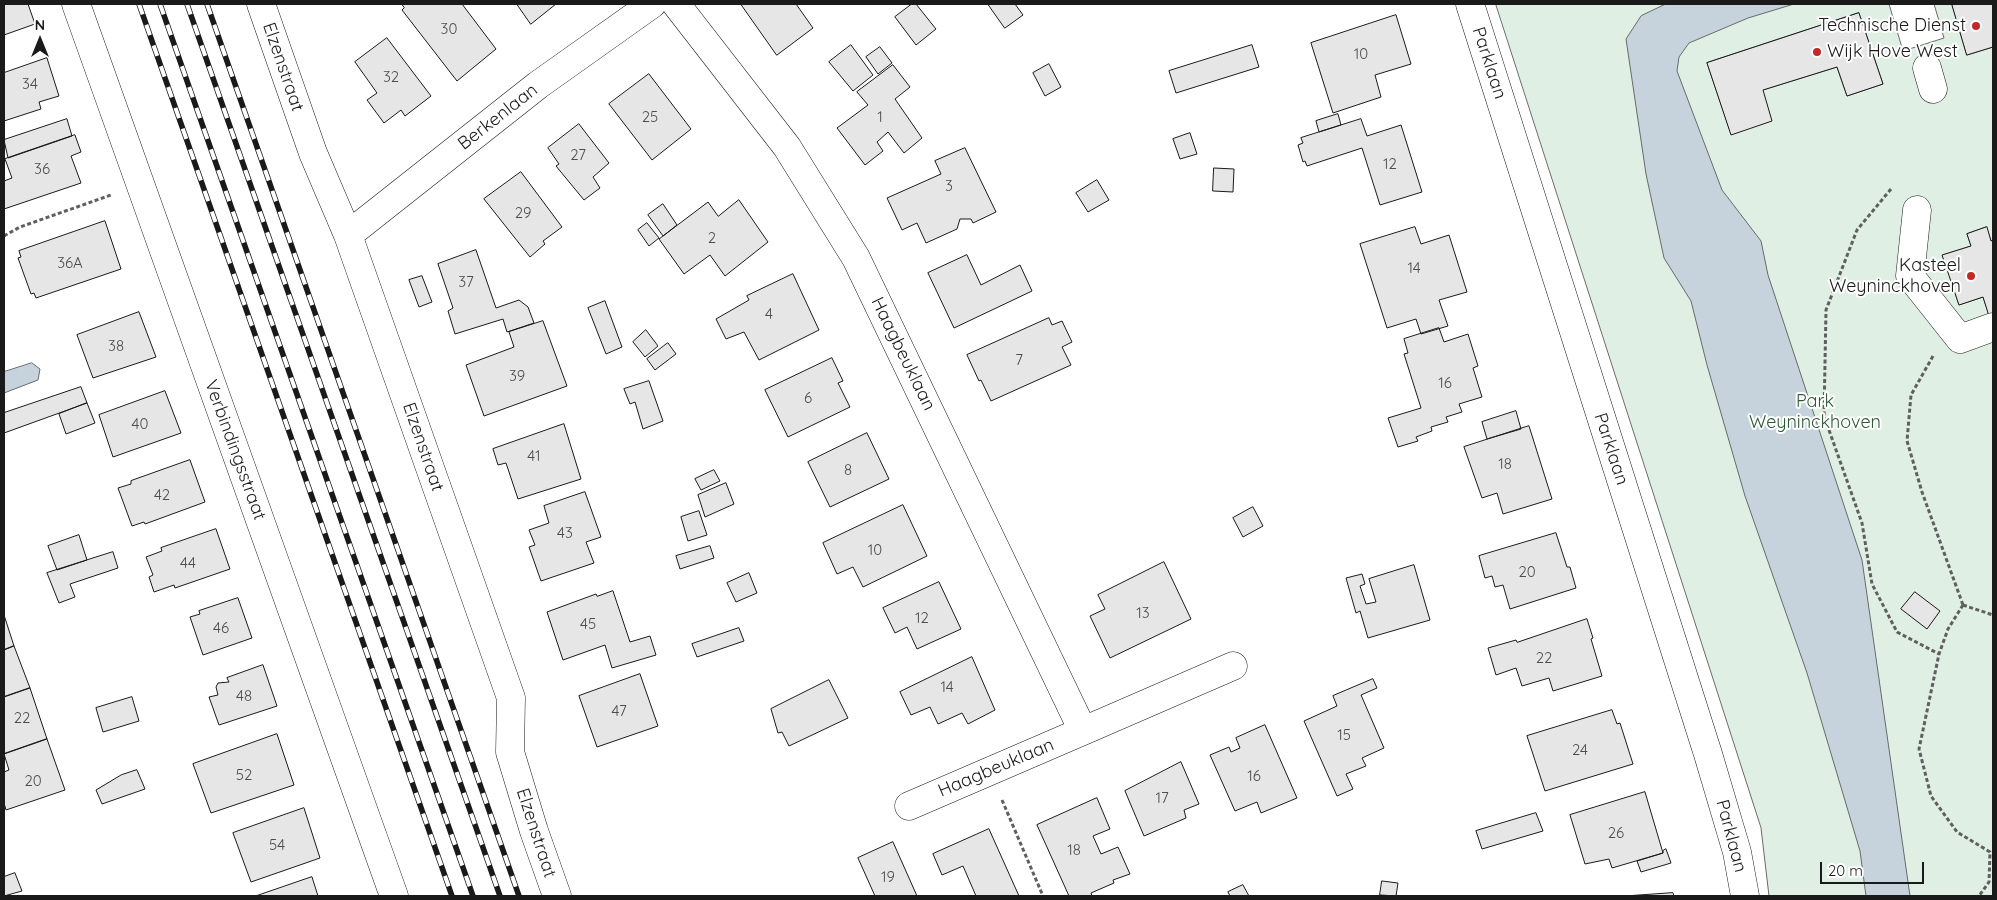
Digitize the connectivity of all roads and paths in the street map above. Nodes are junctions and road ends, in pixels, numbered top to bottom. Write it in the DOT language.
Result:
graph roads {
  1 [pos="76,4"];
  2 [pos="261,4"];
  3 [pos="652,4"];
  4 [pos="676,4"];
  5 [pos="1470,4"];
  6 [pos="140,185"];
  7 [pos="1893,186"];
  8 [pos="1917,210"];
  9 [pos="348,235"];
  10 [pos="4,236"];
  11 [pos="1993,327"];
  12 [pos="1960,339"];
  13 [pos="1964,605"];
  14 [pos="1993,615"];
  15 [pos="1939,654"];
  16 [pos="1234,666"];
  17 [pos="1083,731"];
  18 [pos="1010,795"];
  19 [pos="909,806"];
  20 [pos="1991,851"];
  21 [pos="394,896"];
  22 [pos="557,896"];
  23 [pos="1043,896"];
  24 [pos="1745,896"];
  25 [pos="1980,896"];
  1 -- 6 [label="street, Verbindingsstraat"];
  2 -- 9 [label="street, Elzenstraat"];
  3 -- 9 [label="street, Berkenlaan"];
  4 -- 17 [label="street, Haagbeuklaan"];
  5 -- 24 [label="street, Parklaan"];
  6 -- 10 [label="path"];
  6 -- 21 [label="street, Verbindingsstraat"];
  7 -- 15 [label="path"];
  8 -- 12 [label="street"];
  9 -- 22 [label="street, Elzenstraat"];
  11 -- 12 [label="street"];
  12 -- 13 [label="path"];
  13 -- 14 [label="path"];
  13 -- 15 [label="path"];
  15 -- 20 [label="path"];
  16 -- 17 [label="street, Haagbeuklaan"];
  17 -- 19 [label="street, Haagbeuklaan"];
  18 -- 23 [label="path"];
  20 -- 25 [label="path"];
}
